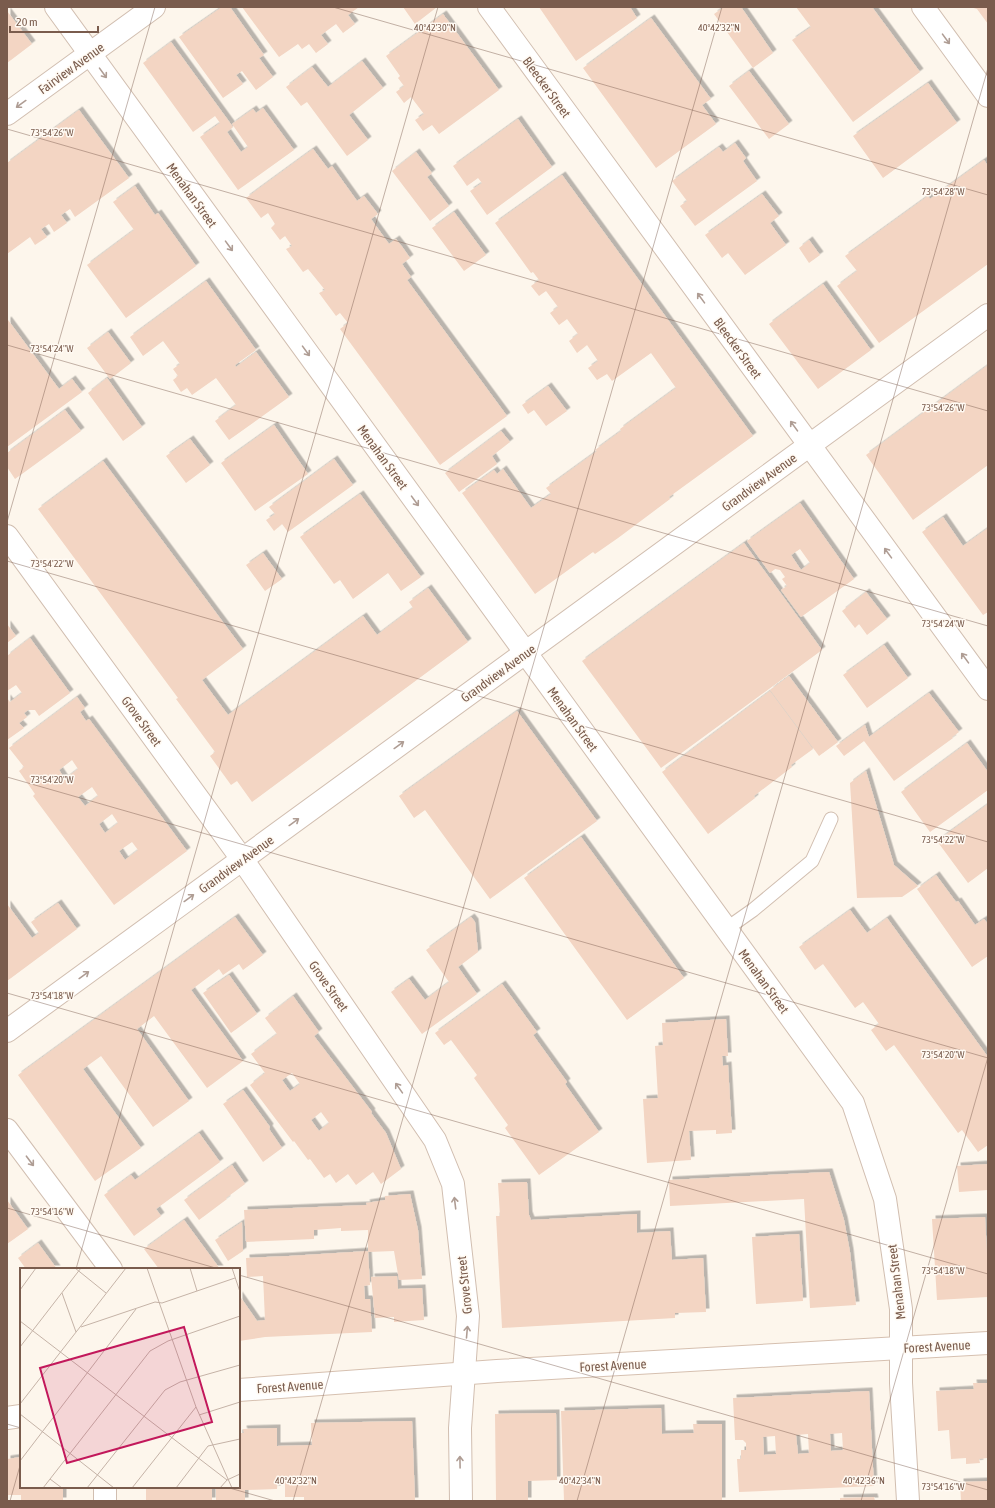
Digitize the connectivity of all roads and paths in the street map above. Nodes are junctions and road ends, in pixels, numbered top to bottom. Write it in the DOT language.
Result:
graph roads {
  1 [pos="56,7"];
  2 [pos="154,7"];
  3 [pos="489,7"];
  4 [pos="923,7"];
  5 [pos="90,54"];
  6 [pos="988,96"];
  7 [pos="7,114"];
  8 [pos="988,315"];
  9 [pos="809,446"];
  10 [pos="7,536"];
  11 [pos="526,653"];
  12 [pos="988,689"];
  13 [pos="831,819"];
  14 [pos="242,859"];
  15 [pos="726,929"];
  16 [pos="7,1031"];
  17 [pos="7,1130"];
  18 [pos="110,1268"];
  19 [pos="988,1343"];
  20 [pos="901,1348"];
  21 [pos="463,1374"];
  22 [pos="240,1390"];
  23 [pos="20,1416"];
  24 [pos="7,1418"];
  25 [pos="105,1488"];
  26 [pos="105,1501"];
  27 [pos="461,1501"];
  28 [pos="908,1501"];
  1 -- 5 [label="street, Menahan Street"];
  2 -- 5 [label="street, Fairview Avenue"];
  9 -- 3 [label="street, Bleecker Street, one-way"];
  4 -- 6 [label="street, one-way"];
  5 -- 7 [label="street, Fairview Avenue, one-way"];
  5 -- 11 [label="street, Menahan Street, one-way"];
  8 -- 9 [label="street, Grandview Avenue"];
  9 -- 11 [label="street, Grandview Avenue"];
  12 -- 9 [label="street, Bleecker Street, one-way"];
  10 -- 14 [label="street, Grove Street"];
  14 -- 11 [label="street, Grandview Avenue, one-way"];
  11 -- 15 [label="street, Menahan Street"];
  13 -- 15 [label="lane"];
  16 -- 14 [label="street, Grandview Avenue, one-way"];
  21 -- 14 [label="street, Grove Street, one-way"];
  15 -- 20 [label="street, Menahan Street"];
  17 -- 18 [label="street, one-way"];
  19 -- 20 [label="street, Forest Avenue"];
  20 -- 21 [label="street, Forest Avenue"];
  20 -- 28 [label="street, Menahan Street"];
  21 -- 22 [label="street, Forest Avenue"];
  27 -- 21 [label="street, Grove Street, one-way"];
  23 -- 24 [label="street"];
  25 -- 26 [label="street"];
}
